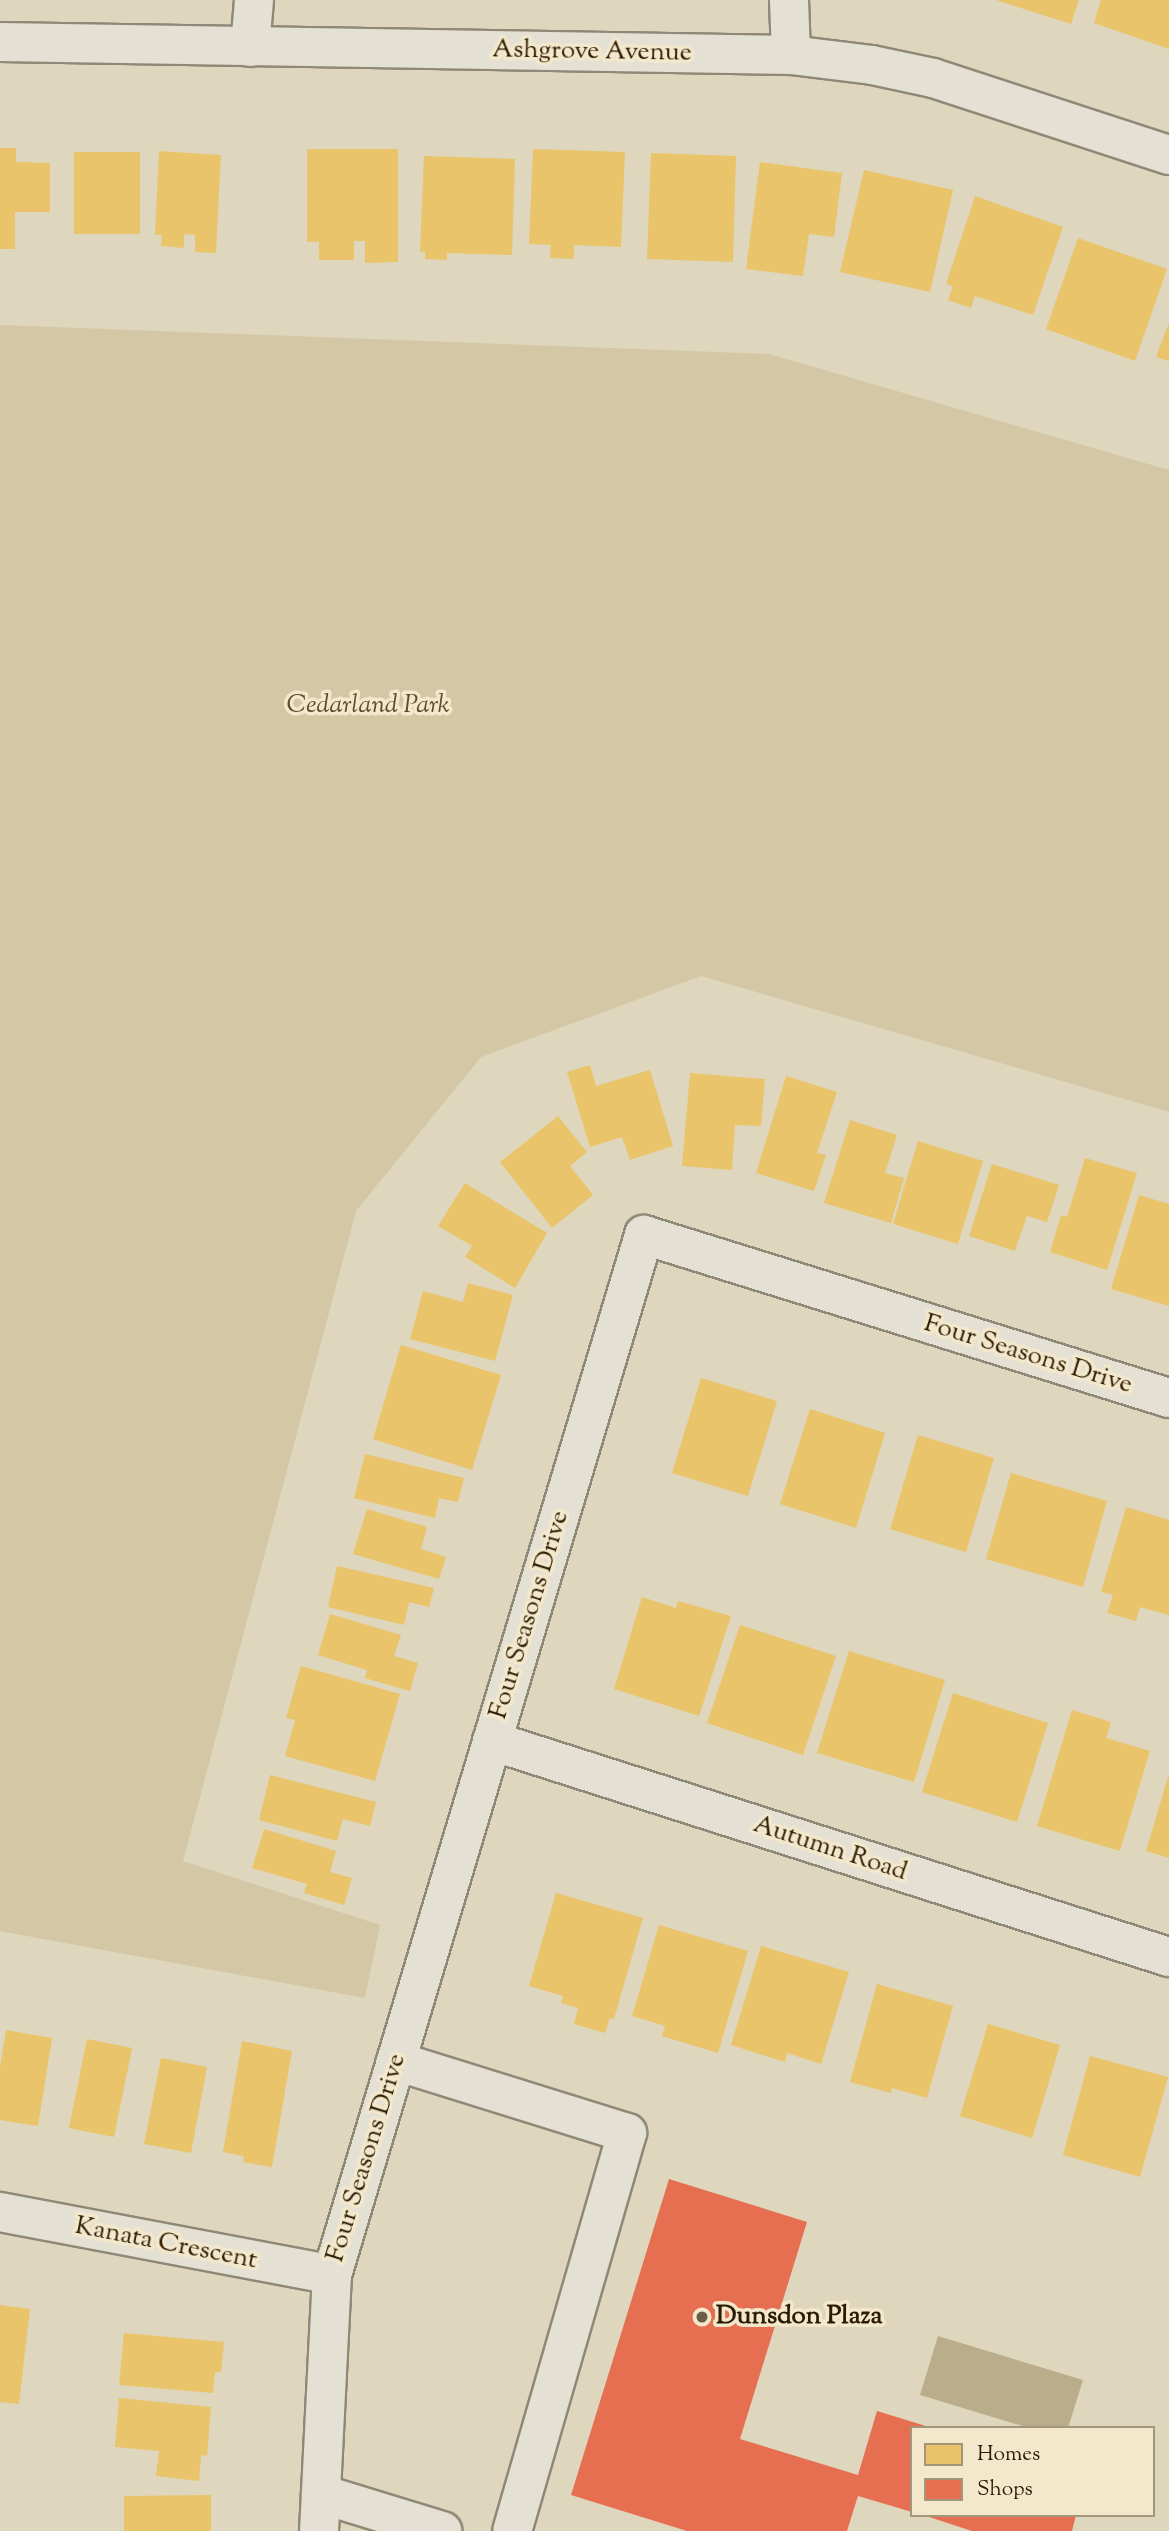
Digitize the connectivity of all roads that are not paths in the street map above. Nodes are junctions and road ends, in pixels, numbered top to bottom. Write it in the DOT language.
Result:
graph roads {
  1 [pos="254,0"];
  2 [pos="789,0"];
  3 [pos="0,42"];
  4 [pos="250,47"];
  5 [pos="791,55"];
  6 [pos="1169,155"];
  7 [pos="1169,1398"];
  8 [pos="492,1741"];
  9 [pos="1169,1957"];
  10 [pos="396,2062"];
  11 [pos="0,2212"];
  12 [pos="331,2275"];
  13 [pos="320,2513"];
  14 [pos="442,2531"];
  15 [pos="512,2531"];
  1 -- 4 [label="street"];
  2 -- 5 [label="street"];
  3 -- 4 [label="street, Ashgrove Avenue"];
  4 -- 5 [label="street, Ashgrove Avenue"];
  5 -- 6 [label="street, Ashgrove Avenue"];
  7 -- 8 [label="street, Four Seasons Drive"];
  8 -- 9 [label="street, Autumn Road"];
  8 -- 10 [label="street, Four Seasons Drive"];
  10 -- 12 [label="street, Four Seasons Drive"];
  10 -- 15 [label="street"];
  11 -- 12 [label="street, Kanata Crescent"];
  12 -- 13 [label="street, Four Seasons Drive"];
  13 -- 14 [label="street"];
}
